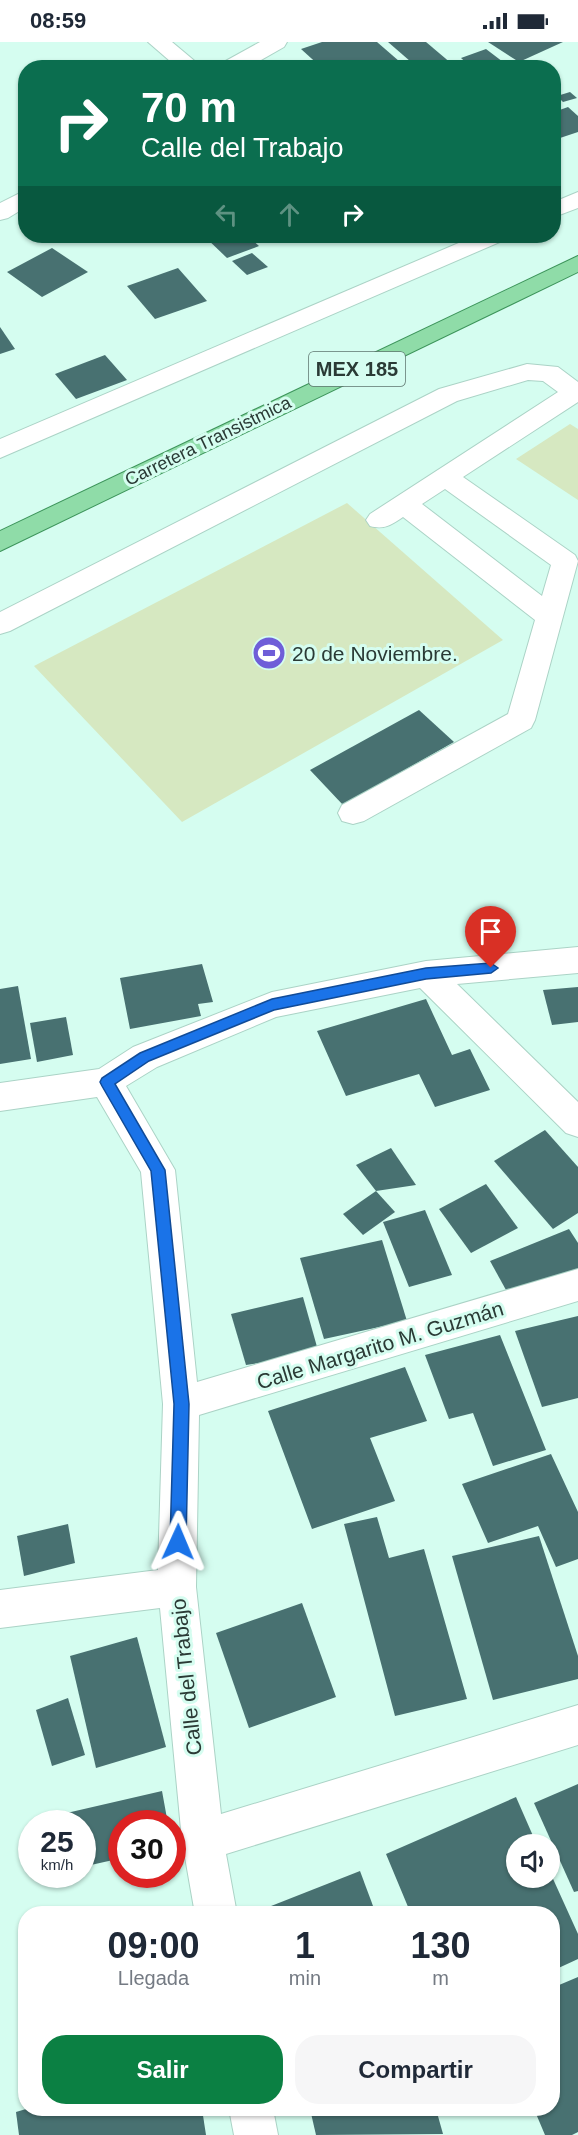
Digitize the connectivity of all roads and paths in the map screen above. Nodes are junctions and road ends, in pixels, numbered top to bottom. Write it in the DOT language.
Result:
graph roads {
  1 [pos="159,42"];
  2 [pos="276,42"];
  3 [pos="182,60"];
  4 [pos="244,60"];
  5 [pos="578,199"];
  6 [pos="18,202"];
  7 [pos="561,207"];
  8 [pos="0,213"];
  9 [pos="478,243"];
  10 [pos="578,263"];
  11 [pos="576,391"];
  12 [pos="0,448"];
  13 [pos="445,477"];
  14 [pos="404,504"];
  15 [pos="379,520"];
  16 [pos="0,542"];
  17 [pos="550,617"];
  18 [pos="0,624"];
  19 [pos="353,813"];
  20 [pos="578,960"];
  21 [pos="426,974"];
  22 [pos="106,1082"];
  23 [pos="0,1097"];
  24 [pos="578,1123"];
  25 [pos="578,1285"];
  26 [pos="182,1404"];
  27 [pos="177,1587"];
  28 [pos="0,1609"];
  29 [pos="578,1725"];
  30 [pos="202,1840"];
  31 [pos="214,1906"];
  32 [pos="252,2116"];
  33 [pos="256,2135"];
  1 -- 3 [label="street"];
  2 -- 4 [label="street"];
  5 -- 7 [label="street"];
  6 -- 8 [label="street"];
  9 -- 12 [label="street"];
  10 -- 16 [label="main road, Carretera Transistmica / MEX 185"];
  11 -- 13 [label="street"];
  11 -- 18 [label="street"];
  13 -- 14 [label="street"];
  13 -- 17 [label="street"];
  14 -- 15 [label="street"];
  14 -- 17 [label="street"];
  17 -- 19 [label="street"];
  20 -- 21 [label="street"];
  21 -- 22 [label="street"];
  21 -- 24 [label="street"];
  22 -- 23 [label="street"];
  22 -- 26 [label="street, Calle del Trabajo"];
  25 -- 26 [label="street, Calle Margarito M. Guzmán"];
  26 -- 27 [label="street, Calle del Trabajo"];
  27 -- 28 [label="street"];
  27 -- 30 [label="street, Calle del Trabajo"];
  29 -- 30 [label="street"];
  30 -- 31 [label="street, Calle del Trabajo"];
  32 -- 33 [label="street"];
}
